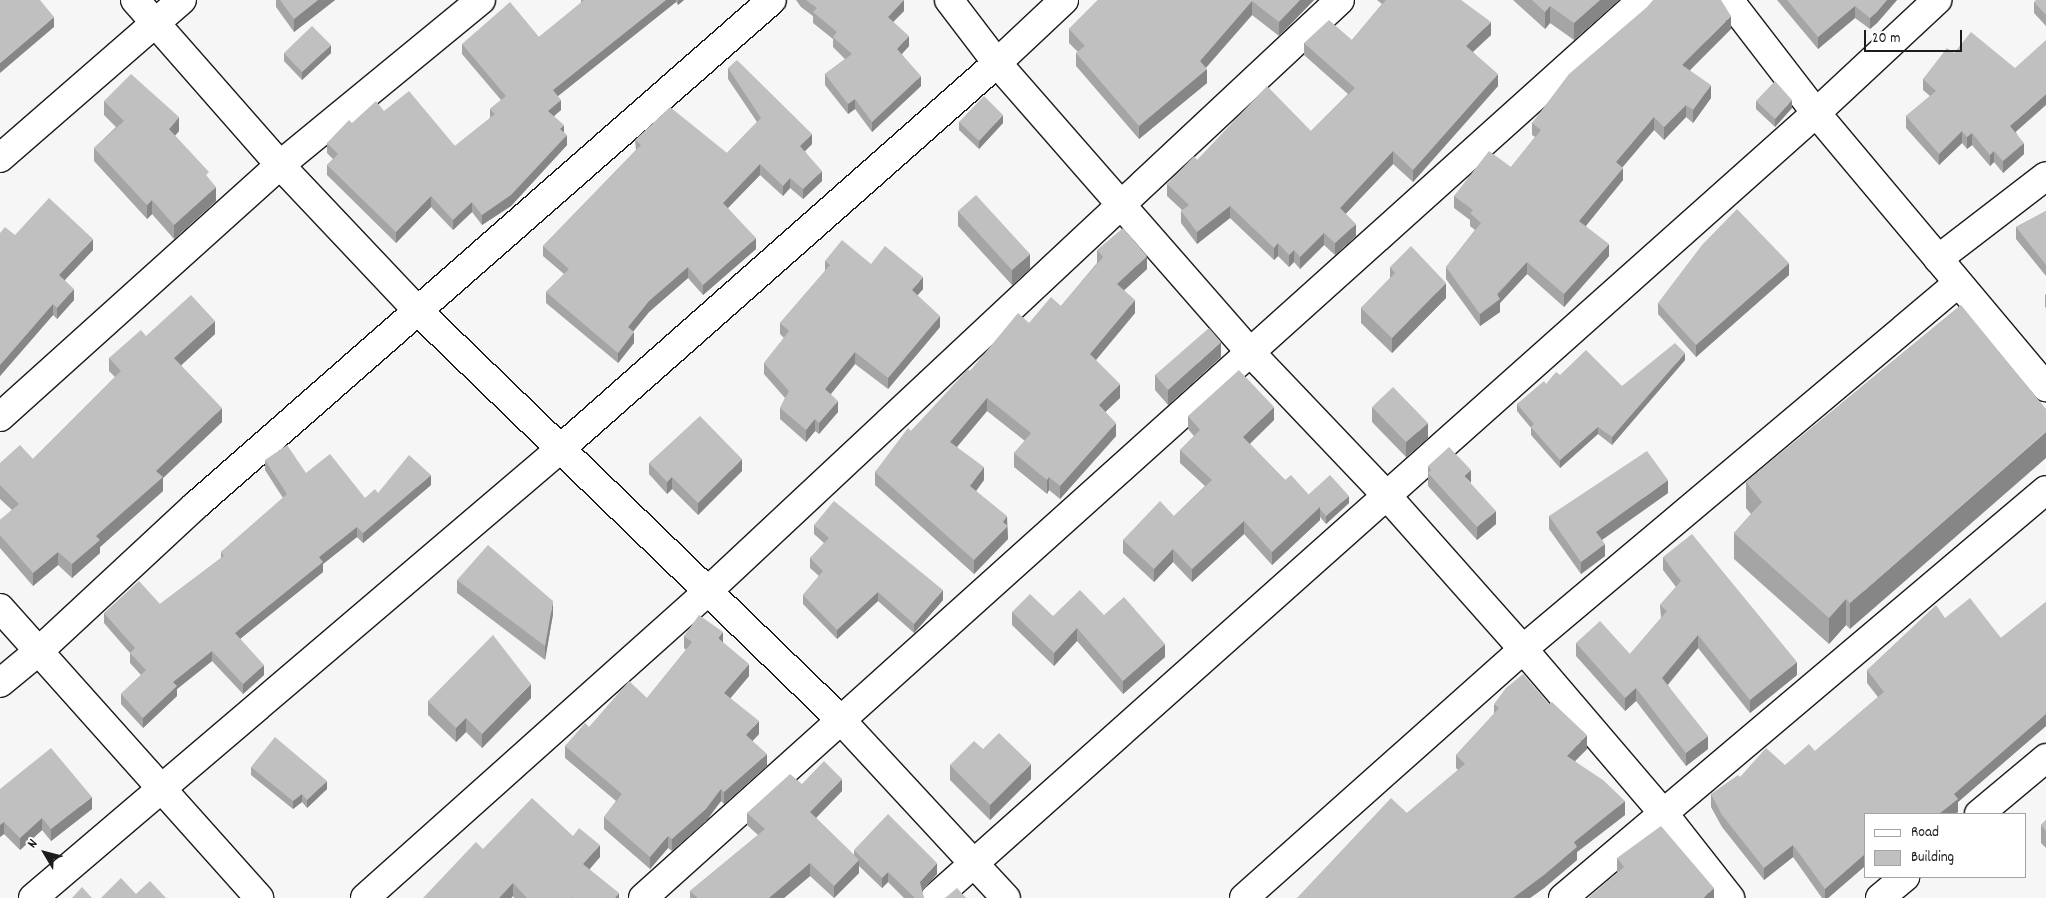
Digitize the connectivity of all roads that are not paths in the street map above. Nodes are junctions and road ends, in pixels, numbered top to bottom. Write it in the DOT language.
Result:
graph roads {
  1 [pos="135,0"];
  2 [pos="182,0"];
  3 [pos="481,0"];
  4 [pos="772,0"];
  5 [pos="949,0"];
  6 [pos="1064,0"];
  7 [pos="1340,0"];
  8 [pos="1642,0"];
  9 [pos="1728,0"];
  10 [pos="1937,0"];
  11 [pos="154,22"];
  12 [pos="997,64"];
  13 [pos="1816,113"];
  14 [pos="0,158"];
  15 [pos="280,165"];
  16 [pos="2046,176"];
  17 [pos="1124,205"];
  18 [pos="1938,259"];
  19 [pos="1957,284"];
  20 [pos="418,311"];
  21 [pos="1250,352"];
  22 [pos="2046,387"];
  23 [pos="0,416"];
  24 [pos="559,450"];
  25 [pos="2046,490"];
  26 [pos="1388,496"];
  27 [pos="708,591"];
  28 [pos="0,608"];
  29 [pos="1523,649"];
  30 [pos="40,650"];
  31 [pos="0,683"];
  32 [pos="840,719"];
  33 [pos="2046,758"];
  34 [pos="161,787"];
  35 [pos="1980,813"];
  36 [pos="1664,814"];
  37 [pos="974,864"];
  38 [pos="1904,878"];
  39 [pos="33,898"];
  40 [pos="259,898"];
  41 [pos="365,898"];
  42 [pos="643,898"];
  43 [pos="935,898"];
  44 [pos="1006,898"];
  45 [pos="1244,898"];
  46 [pos="1563,898"];
  47 [pos="1730,898"];
  48 [pos="1880,898"];
  1 -- 11 [label="street"];
  2 -- 11 [label="street"];
  3 -- 15 [label="street"];
  4 -- 20 [label="street"];
  5 -- 12 [label="street"];
  6 -- 12 [label="street"];
  7 -- 17 [label="street"];
  8 -- 21 [label="street"];
  9 -- 13 [label="street"];
  10 -- 13 [label="street"];
  11 -- 14 [label="street"];
  11 -- 15 [label="street"];
  12 -- 17 [label="street"];
  12 -- 24 [label="street"];
  13 -- 18 [label="street"];
  13 -- 26 [label="street"];
  15 -- 20 [label="street"];
  15 -- 23 [label="street"];
  16 -- 18 [label="street"];
  17 -- 21 [label="street"];
  17 -- 27 [label="street"];
  18 -- 19 [label="street"];
  19 -- 22 [label="street"];
  19 -- 29 [label="street"];
  20 -- 24 [label="street"];
  20 -- 30 [label="street"];
  21 -- 26 [label="street"];
  21 -- 32 [label="street"];
  24 -- 27 [label="street"];
  24 -- 34 [label="street"];
  25 -- 36 [label="street"];
  26 -- 29 [label="street"];
  26 -- 37 [label="street"];
  27 -- 32 [label="street"];
  27 -- 41 [label="street"];
  28 -- 30 [label="street"];
  29 -- 36 [label="street"];
  29 -- 45 [label="street"];
  30 -- 31 [label="street"];
  30 -- 34 [label="street"];
  32 -- 37 [label="street"];
  32 -- 42 [label="street"];
  33 -- 35 [label="street"];
  34 -- 39 [label="street"];
  34 -- 40 [label="street"];
  36 -- 46 [label="street"];
  36 -- 47 [label="street"];
  37 -- 43 [label="street"];
  37 -- 44 [label="street"];
  38 -- 48 [label="street"];
}
